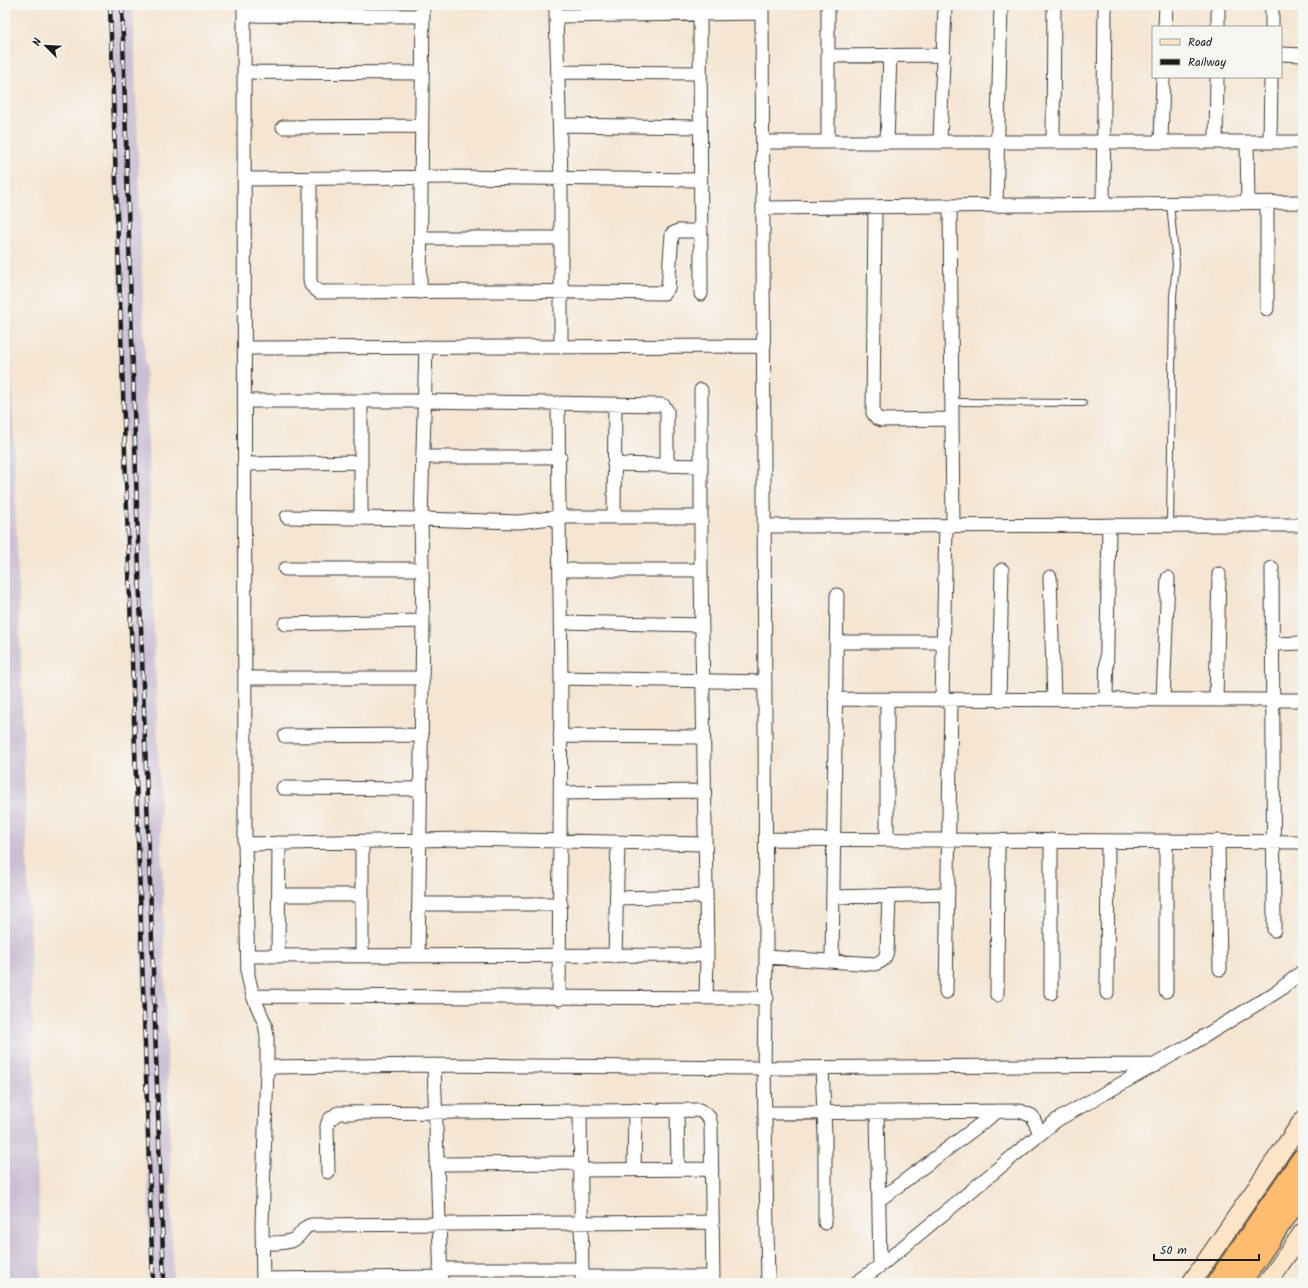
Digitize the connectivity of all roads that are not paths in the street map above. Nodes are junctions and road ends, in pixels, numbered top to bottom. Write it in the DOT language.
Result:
graph roads {
  1 [pos="828,5"];
  2 [pos="945,5"];
  3 [pos="1001,5"];
  4 [pos="1054,5"];
  5 [pos="1105,5"];
  6 [pos="1166,5"];
  7 [pos="1218,5"];
  8 [pos="1272,5"];
  9 [pos="700,9"];
  10 [pos="762,9"];
  11 [pos="244,10"];
  12 [pos="423,10"];
  13 [pos="556,10"];
  14 [pos="1165,26"];
  15 [pos="1218,26"];
  16 [pos="1272,26"];
  17 [pos="1282,54"];
  18 [pos="890,55"];
  19 [pos="944,55"];
  20 [pos="1303,55"];
  21 [pos="828,56"];
  22 [pos="244,72"];
  23 [pos="558,72"];
  24 [pos="422,73"];
  25 [pos="700,73"];
  26 [pos="1163,78"];
  27 [pos="1217,78"];
  28 [pos="1271,78"];
  29 [pos="560,125"];
  30 [pos="421,126"];
  31 [pos="283,127"];
  32 [pos="699,127"];
  33 [pos="763,142"];
  34 [pos="828,142"];
  35 [pos="887,142"];
  36 [pos="940,142"];
  37 [pos="998,142"];
  38 [pos="1053,142"];
  39 [pos="1104,142"];
  40 [pos="1161,142"];
  41 [pos="1216,142"];
  42 [pos="1247,142"];
  43 [pos="1270,142"];
  44 [pos="1303,142"];
  45 [pos="422,177"];
  46 [pos="561,177"];
  47 [pos="310,178"];
  48 [pos="244,179"];
  49 [pos="700,180"];
  50 [pos="1303,202"];
  51 [pos="1248,203"];
  52 [pos="1267,203"];
  53 [pos="1103,204"];
  54 [pos="1170,204"];
  55 [pos="950,206"];
  56 [pos="996,206"];
  57 [pos="875,207"];
  58 [pos="764,208"];
  59 [pos="700,231"];
  60 [pos="420,238"];
  61 [pos="561,238"];
  62 [pos="420,292"];
  63 [pos="561,292"];
  64 [pos="700,294"];
  65 [pos="1267,309"];
  66 [pos="561,346"];
  67 [pos="764,346"];
  68 [pos="426,347"];
  69 [pos="245,348"];
  70 [pos="700,390"];
  71 [pos="245,401"];
  72 [pos="424,401"];
  73 [pos="361,402"];
  74 [pos="952,402"];
  75 [pos="558,403"];
  76 [pos="1083,403"];
  77 [pos="615,404"];
  78 [pos="952,419"];
  79 [pos="423,457"];
  80 [pos="560,457"];
  81 [pos="360,462"];
  82 [pos="244,464"];
  83 [pos="614,464"];
  84 [pos="667,466"];
  85 [pos="700,466"];
  86 [pos="614,516"];
  87 [pos="287,517"];
  88 [pos="559,517"];
  89 [pos="701,517"];
  90 [pos="361,518"];
  91 [pos="421,519"];
  92 [pos="1109,525"];
  93 [pos="1170,525"];
  94 [pos="1303,525"];
  95 [pos="765,526"];
  96 [pos="950,526"];
  97 [pos="1272,568"];
  98 [pos="285,569"];
  99 [pos="422,569"];
  100 [pos="560,570"];
  101 [pos="701,570"];
  102 [pos="1002,570"];
  103 [pos="1219,574"];
  104 [pos="1050,577"];
  105 [pos="1168,578"];
  106 [pos="837,595"];
  107 [pos="424,621"];
  108 [pos="560,622"];
  109 [pos="285,624"];
  110 [pos="702,625"];
  111 [pos="836,642"];
  112 [pos="944,642"];
  113 [pos="1303,643"];
  114 [pos="1272,644"];
  115 [pos="245,678"];
  116 [pos="423,678"];
  117 [pos="561,678"];
  118 [pos="703,681"];
  119 [pos="765,682"];
  120 [pos="836,700"];
  121 [pos="887,700"];
  122 [pos="947,700"];
  123 [pos="999,700"];
  124 [pos="1054,700"];
  125 [pos="1106,700"];
  126 [pos="1164,700"];
  127 [pos="1216,700"];
  128 [pos="1272,700"];
  129 [pos="1303,700"];
  130 [pos="422,735"];
  131 [pos="285,736"];
  132 [pos="560,736"];
  133 [pos="703,738"];
  134 [pos="283,788"];
  135 [pos="420,789"];
  136 [pos="703,791"];
  137 [pos="560,794"];
  138 [pos="766,838"];
  139 [pos="834,839"];
  140 [pos="887,839"];
  141 [pos="949,840"];
  142 [pos="998,840"];
  143 [pos="1051,840"];
  144 [pos="419,841"];
  145 [pos="1108,841"];
  146 [pos="1166,841"];
  147 [pos="1218,841"];
  148 [pos="362,842"];
  149 [pos="560,842"];
  150 [pos="618,842"];
  151 [pos="1273,842"];
  152 [pos="1303,842"];
  153 [pos="279,843"];
  154 [pos="245,844"];
  155 [pos="704,844"];
  156 [pos="948,894"];
  157 [pos="278,895"];
  158 [pos="362,895"];
  159 [pos="704,896"];
  160 [pos="833,896"];
  161 [pos="889,896"];
  162 [pos="617,898"];
  163 [pos="419,904"];
  164 [pos="560,904"];
  165 [pos="1274,930"];
  166 [pos="362,955"];
  167 [pos="418,955"];
  168 [pos="560,955"];
  169 [pos="707,955"];
  170 [pos="248,956"];
  171 [pos="278,956"];
  172 [pos="615,956"];
  173 [pos="766,957"];
  174 [pos="832,961"];
  175 [pos="1220,969"];
  176 [pos="1303,972"];
  177 [pos="1166,991"];
  178 [pos="946,992"];
  179 [pos="1051,993"];
  180 [pos="1107,993"];
  181 [pos="997,995"];
  182 [pos="253,996"];
  183 [pos="706,998"];
  184 [pos="766,998"];
  185 [pos="559,999"];
  186 [pos="434,1065"];
  187 [pos="1156,1065"];
  188 [pos="267,1067"];
  189 [pos="764,1068"];
  190 [pos="822,1068"];
  191 [pos="634,1110"];
  192 [pos="677,1110"];
  193 [pos="435,1111"];
  194 [pos="580,1111"];
  195 [pos="998,1111"];
  196 [pos="823,1112"];
  197 [pos="877,1112"];
  198 [pos="765,1113"];
  199 [pos="1303,1120"];
  200 [pos="1040,1133"];
  201 [pos="1303,1159"];
  202 [pos="436,1164"];
  203 [pos="580,1166"];
  204 [pos="678,1169"];
  205 [pos="712,1169"];
  206 [pos="634,1170"];
  207 [pos="328,1172"];
  208 [pos="1303,1190"];
  209 [pos="879,1200"];
  210 [pos="712,1222"];
  211 [pos="581,1223"];
  212 [pos="825,1223"];
  213 [pos="438,1224"];
  214 [pos="1303,1232"];
  215 [pos="262,1243"];
  216 [pos="880,1266"];
  217 [pos="440,1276"];
  218 [pos="582,1276"];
  219 [pos="713,1280"];
  220 [pos="263,1281"];
  221 [pos="768,1283"];
  222 [pos="856,1283"];
  223 [pos="1191,1283"];
  224 [pos="1218,1283"];
  225 [pos="1239,1283"];
  226 [pos="1266,1283"];
  1 -- 21 [label="street"];
  2 -- 19 [label="street"];
  3 -- 37 [label="street"];
  4 -- 38 [label="street"];
  5 -- 39 [label="street"];
  6 -- 14 [label="street"];
  7 -- 15 [label="street"];
  8 -- 16 [label="street"];
  9 -- 10 [label="street"];
  9 -- 13 [label="street"];
  9 -- 25 [label="street"];
  10 -- 33 [label="street"];
  11 -- 12 [label="street"];
  11 -- 22 [label="street"];
  12 -- 24 [label="street"];
  13 -- 23 [label="street"];
  17 -- 20 [label="street"];
  18 -- 19 [label="street"];
  18 -- 21 [label="street"];
  18 -- 35 [label="street"];
  19 -- 36 [label="street"];
  21 -- 34 [label="street"];
  22 -- 24 [label="street"];
  22 -- 48 [label="street"];
  23 -- 25 [label="street"];
  23 -- 29 [label="street"];
  24 -- 30 [label="street"];
  25 -- 32 [label="street"];
  26 -- 40 [label="street"];
  27 -- 41 [label="street"];
  28 -- 43 [label="street"];
  29 -- 32 [label="street"];
  29 -- 46 [label="street"];
  30 -- 31 [label="street"];
  30 -- 45 [label="street"];
  32 -- 49 [label="street"];
  33 -- 34 [label="street"];
  33 -- 58 [label="street"];
  34 -- 35 [label="street"];
  35 -- 36 [label="street"];
  36 -- 37 [label="street"];
  37 -- 38 [label="street"];
  37 -- 56 [label="street"];
  38 -- 39 [label="street"];
  39 -- 40 [label="street"];
  39 -- 53 [label="street"];
  40 -- 41 [label="street"];
  41 -- 42 [label="street"];
  42 -- 43 [label="street"];
  42 -- 51 [label="street"];
  43 -- 44 [label="street"];
  45 -- 46 [label="street"];
  45 -- 47 [label="street"];
  45 -- 60 [label="street"];
  46 -- 49 [label="street"];
  46 -- 61 [label="street"];
  47 -- 48 [label="street"];
  47 -- 62 [label="street"];
  48 -- 69 [label="street"];
  49 -- 59 [label="street"];
  50 -- 52 [label="street"];
  51 -- 52 [label="street"];
  51 -- 54 [label="street"];
  52 -- 65 [label="street"];
  53 -- 54 [label="street"];
  53 -- 56 [label="street"];
  54 -- 93 [label="lane"];
  55 -- 56 [label="street"];
  55 -- 57 [label="street"];
  55 -- 74 [label="street"];
  57 -- 58 [label="street"];
  57 -- 78 [label="street"];
  58 -- 67 [label="street"];
  59 -- 63 [label="street"];
  59 -- 64 [label="street"];
  60 -- 61 [label="street"];
  60 -- 62 [label="street"];
  61 -- 63 [label="street"];
  62 -- 63 [label="street"];
  63 -- 66 [label="street"];
  66 -- 67 [label="street"];
  66 -- 68 [label="street"];
  67 -- 95 [label="street"];
  68 -- 69 [label="street"];
  68 -- 72 [label="street"];
  69 -- 71 [label="street"];
  70 -- 85 [label="street"];
  71 -- 73 [label="street"];
  71 -- 82 [label="street"];
  72 -- 73 [label="street"];
  72 -- 75 [label="street"];
  72 -- 79 [label="street"];
  73 -- 81 [label="street"];
  74 -- 76 [label="lane"];
  74 -- 78 [label="street"];
  75 -- 77 [label="street"];
  75 -- 80 [label="street"];
  77 -- 83 [label="street"];
  77 -- 84 [label="street"];
  78 -- 96 [label="street"];
  79 -- 80 [label="street"];
  79 -- 91 [label="street"];
  80 -- 88 [label="street"];
  81 -- 82 [label="street"];
  81 -- 90 [label="street"];
  82 -- 115 [label="street"];
  83 -- 84 [label="street"];
  83 -- 86 [label="street"];
  84 -- 85 [label="street"];
  85 -- 89 [label="street"];
  86 -- 88 [label="street"];
  86 -- 89 [label="street"];
  87 -- 90 [label="street"];
  88 -- 91 [label="street"];
  88 -- 100 [label="street"];
  89 -- 101 [label="street"];
  90 -- 91 [label="street"];
  91 -- 99 [label="street"];
  92 -- 93 [label="street"];
  92 -- 96 [label="street"];
  92 -- 125 [label="street"];
  93 -- 94 [label="street"];
  95 -- 96 [label="street"];
  95 -- 119 [label="street"];
  96 -- 112 [label="street"];
  97 -- 114 [label="street"];
  98 -- 99 [label="street"];
  99 -- 107 [label="street"];
  100 -- 101 [label="street"];
  100 -- 108 [label="street"];
  101 -- 110 [label="street"];
  102 -- 123 [label="street"];
  103 -- 127 [label="street"];
  104 -- 124 [label="street"];
  105 -- 126 [label="street"];
  106 -- 111 [label="street"];
  107 -- 109 [label="street"];
  107 -- 116 [label="street"];
  108 -- 110 [label="street"];
  108 -- 117 [label="street"];
  110 -- 118 [label="street"];
  111 -- 112 [label="street"];
  111 -- 120 [label="street"];
  112 -- 122 [label="street"];
  113 -- 114 [label="street"];
  114 -- 128 [label="street"];
  115 -- 116 [label="street"];
  115 -- 154 [label="street"];
  116 -- 130 [label="street"];
  117 -- 118 [label="street"];
  117 -- 132 [label="street"];
  118 -- 119 [label="street"];
  118 -- 133 [label="street"];
  119 -- 138 [label="street"];
  120 -- 121 [label="street"];
  120 -- 139 [label="street"];
  121 -- 122 [label="street"];
  121 -- 140 [label="street"];
  122 -- 123 [label="street"];
  122 -- 141 [label="street"];
  123 -- 124 [label="street"];
  124 -- 125 [label="street"];
  125 -- 126 [label="street"];
  126 -- 127 [label="street"];
  127 -- 128 [label="street"];
  128 -- 129 [label="street"];
  128 -- 151 [label="street"];
  130 -- 131 [label="street"];
  130 -- 135 [label="street"];
  132 -- 133 [label="street"];
  132 -- 137 [label="street"];
  133 -- 136 [label="street"];
  134 -- 135 [label="street"];
  135 -- 144 [label="street"];
  136 -- 137 [label="street"];
  136 -- 155 [label="street"];
  137 -- 149 [label="street"];
  138 -- 139 [label="street"];
  138 -- 173 [label="street"];
  139 -- 140 [label="street"];
  139 -- 160 [label="street"];
  140 -- 141 [label="street"];
  141 -- 142 [label="street"];
  141 -- 156 [label="street"];
  142 -- 143 [label="street"];
  142 -- 181 [label="street"];
  143 -- 145 [label="street"];
  143 -- 179 [label="street"];
  144 -- 148 [label="street"];
  144 -- 149 [label="street"];
  144 -- 163 [label="street"];
  145 -- 146 [label="street"];
  145 -- 180 [label="street"];
  146 -- 147 [label="street"];
  146 -- 177 [label="street"];
  147 -- 151 [label="street"];
  147 -- 175 [label="street"];
  148 -- 153 [label="street"];
  148 -- 158 [label="street"];
  149 -- 150 [label="street"];
  149 -- 164 [label="street"];
  150 -- 155 [label="street"];
  150 -- 162 [label="street"];
  151 -- 152 [label="street"];
  151 -- 165 [label="street"];
  153 -- 154 [label="street"];
  153 -- 157 [label="street"];
  154 -- 170 [label="street"];
  155 -- 159 [label="street"];
  156 -- 161 [label="street"];
  156 -- 178 [label="street"];
  157 -- 158 [label="street"];
  157 -- 171 [label="street"];
  158 -- 166 [label="street"];
  159 -- 162 [label="street"];
  159 -- 169 [label="street"];
  160 -- 161 [label="street"];
  160 -- 174 [label="street"];
  161 -- 174 [label="street"];
  162 -- 172 [label="street"];
  163 -- 164 [label="street"];
  163 -- 167 [label="street"];
  164 -- 168 [label="street"];
  166 -- 167 [label="street"];
  166 -- 171 [label="street"];
  167 -- 168 [label="street"];
  168 -- 172 [label="street"];
  168 -- 185 [label="street"];
  169 -- 172 [label="street"];
  169 -- 183 [label="street"];
  170 -- 171 [label="street"];
  170 -- 182 [label="street"];
  173 -- 174 [label="street"];
  173 -- 184 [label="street"];
  176 -- 187 [label="street"];
  182 -- 185 [label="street"];
  182 -- 188 [label="street"];
  183 -- 184 [label="street"];
  183 -- 185 [label="street"];
  184 -- 189 [label="street"];
  186 -- 188 [label="street"];
  186 -- 189 [label="street"];
  186 -- 193 [label="street"];
  187 -- 190 [label="street"];
  187 -- 200 [label="street"];
  188 -- 215 [label="street"];
  189 -- 190 [label="street"];
  189 -- 198 [label="street"];
  190 -- 196 [label="street"];
  191 -- 192 [label="street"];
  191 -- 194 [label="street"];
  191 -- 206 [label="street"];
  192 -- 204 [label="street"];
  192 -- 205 [label="street"];
  193 -- 194 [label="street"];
  193 -- 202 [label="street"];
  193 -- 207 [label="street"];
  194 -- 203 [label="street"];
  195 -- 197 [label="street"];
  195 -- 200 [label="street"];
  195 -- 209 [label="street"];
  196 -- 197 [label="street"];
  196 -- 198 [label="street"];
  196 -- 212 [label="street"];
  197 -- 209 [label="street"];
  198 -- 221 [label="street"];
  199 -- 223 [label="main road"];
  200 -- 216 [label="street"];
  201 -- 224 [label="highway"];
  202 -- 203 [label="street"];
  202 -- 213 [label="street"];
  203 -- 206 [label="street"];
  203 -- 211 [label="street"];
  204 -- 205 [label="street"];
  204 -- 206 [label="street"];
  205 -- 210 [label="street"];
  208 -- 225 [label="highway"];
  209 -- 216 [label="street"];
  210 -- 211 [label="street"];
  210 -- 219 [label="street"];
  211 -- 213 [label="street"];
  211 -- 218 [label="street"];
  213 -- 215 [label="street"];
  213 -- 217 [label="street"];
  214 -- 226 [label="main road"];
  215 -- 220 [label="street"];
  216 -- 222 [label="street"];
  217 -- 218 [label="street"];
  217 -- 220 [label="street"];
  218 -- 219 [label="street"];
}
